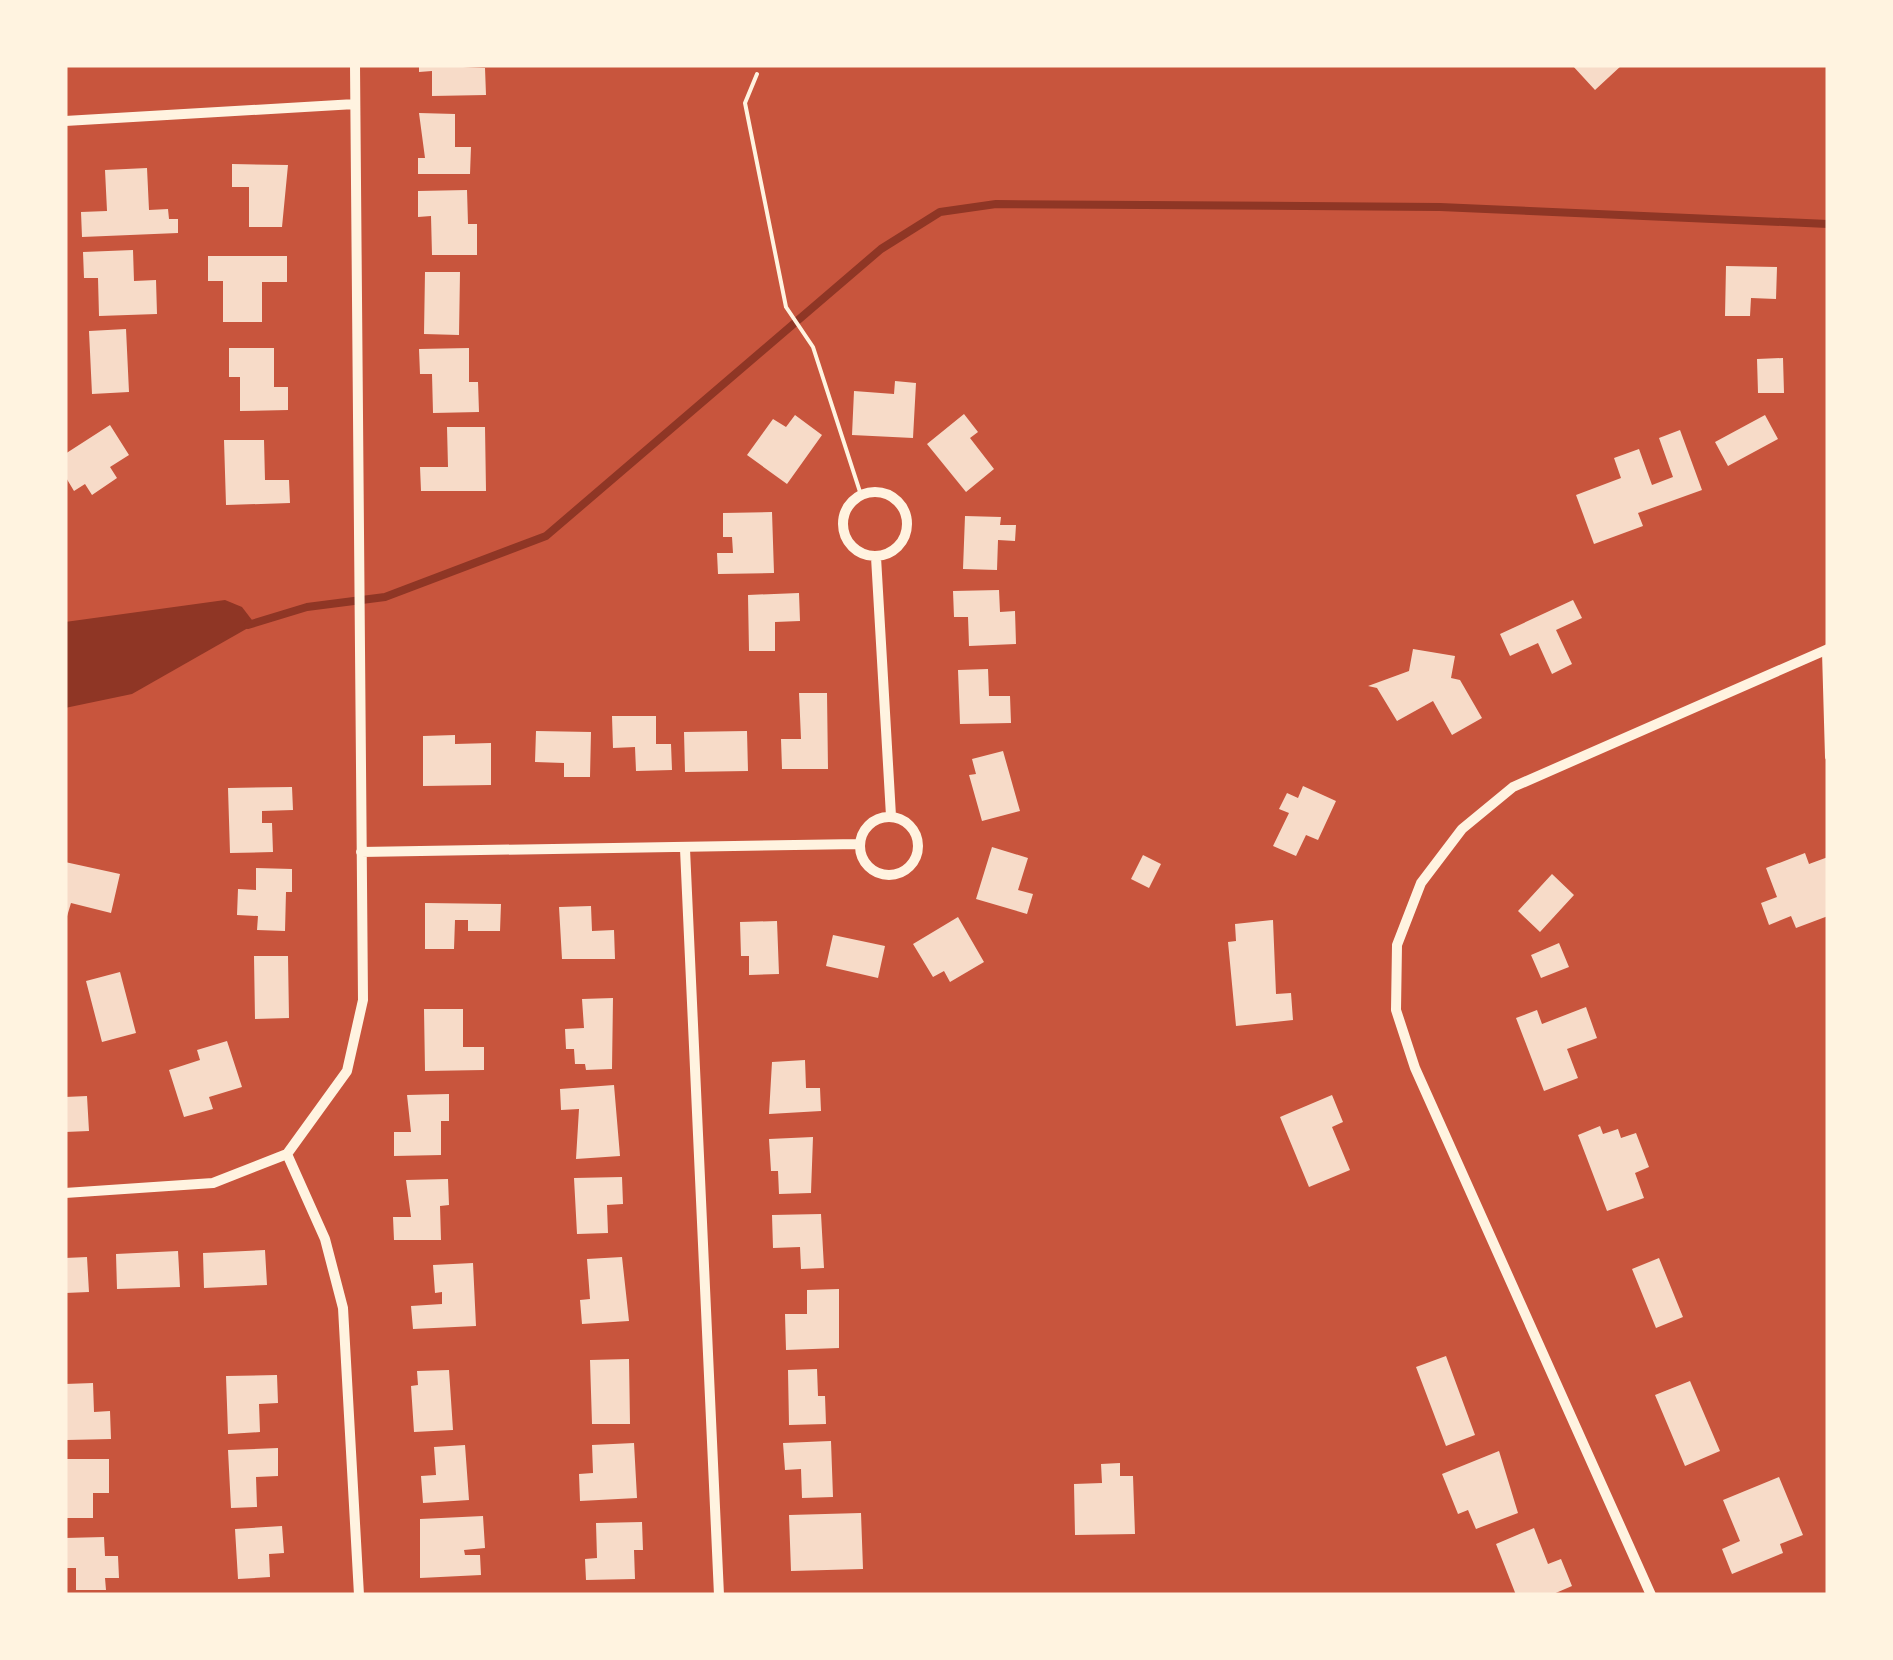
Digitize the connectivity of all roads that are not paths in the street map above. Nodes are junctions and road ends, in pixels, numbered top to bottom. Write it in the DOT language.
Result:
graph roads {
  1 [pos="355,65"];
  2 [pos="355,104"];
  3 [pos="65,121"];
  4 [pos="876,557"];
  5 [pos="1826,650"];
  6 [pos="1828,757"];
  7 [pos="890,816"];
  8 [pos="859,844"];
  9 [pos="685,849"];
  10 [pos="361,852"];
  11 [pos="287,1154"];
  12 [pos="65,1193"];
  13 [pos="359,1595"];
  14 [pos="719,1595"];
  15 [pos="1652,1595"];
  1 -- 2 [label="street"];
  2 -- 3 [label="street"];
  2 -- 10 [label="street"];
  4 -- 4 [label="street"];
  4 -- 7 [label="street"];
  5 -- 6 [label="lane"];
  5 -- 15 [label="street"];
  7 -- 8 [label="street"];
  7 -- 8 [label="street"];
  8 -- 9 [label="street"];
  9 -- 10 [label="street"];
  9 -- 14 [label="street"];
  10 -- 11 [label="street"];
  11 -- 12 [label="street"];
  11 -- 13 [label="street"];
}
